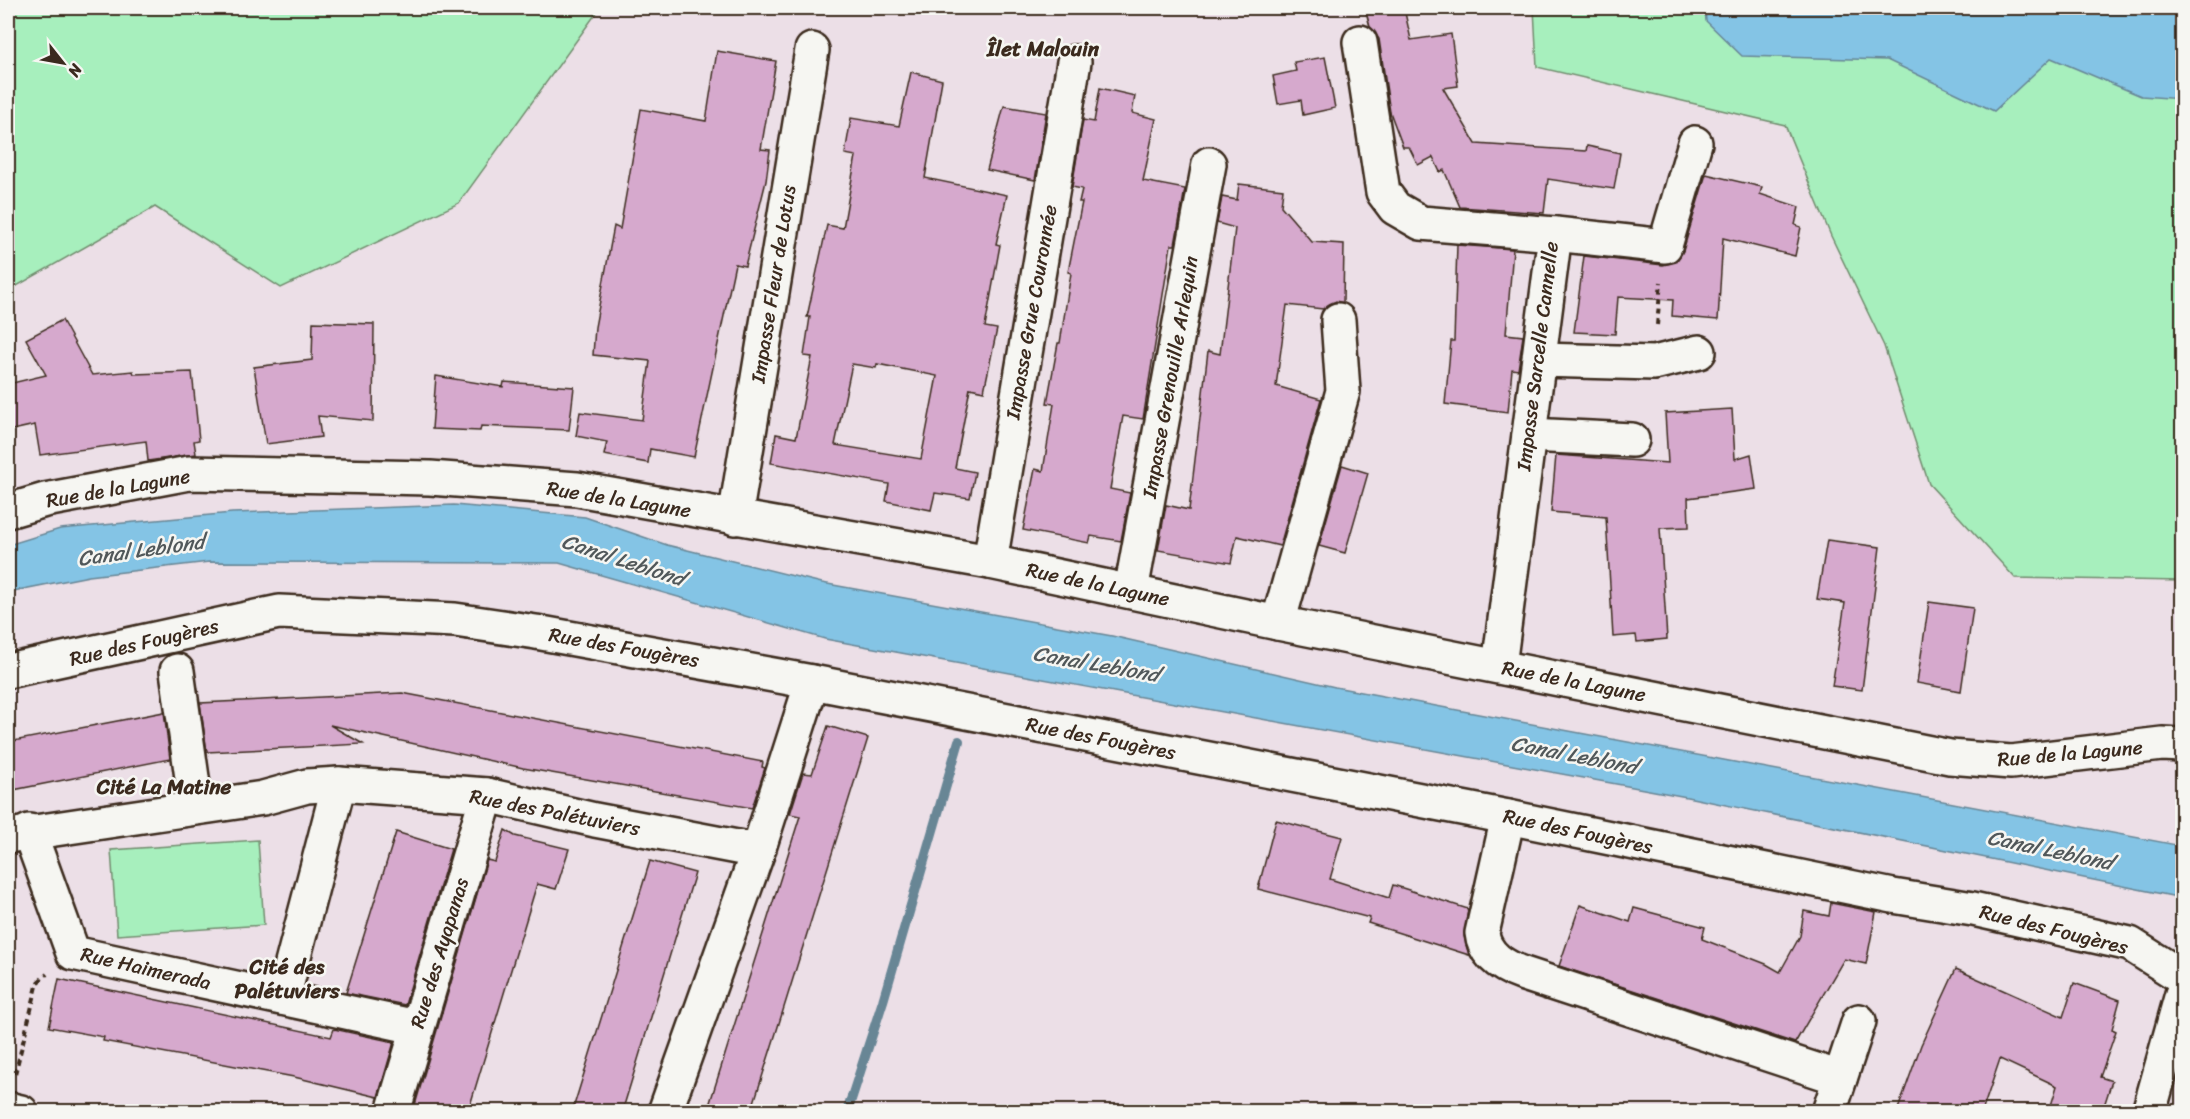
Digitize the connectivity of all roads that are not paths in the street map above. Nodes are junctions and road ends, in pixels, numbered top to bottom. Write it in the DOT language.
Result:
graph roads {
  1 [pos="1360,42"];
  2 [pos="812,50"];
  3 [pos="1074,62"];
  4 [pos="1695,143"];
  5 [pos="1209,164"];
  6 [pos="1555,234"];
  7 [pos="1338,320"];
  8 [pos="1699,352"];
  9 [pos="1539,360"];
  10 [pos="1529,435"];
  11 [pos="1632,440"];
  12 [pos="8,510"];
  13 [pos="735,518"];
  14 [pos="990,562"];
  15 [pos="1131,591"];
  16 [pos="1278,623"];
  17 [pos="1499,666"];
  18 [pos="8,671"];
  19 [pos="177,671"];
  20 [pos="812,682"];
  21 [pos="2182,745"];
  22 [pos="339,784"];
  23 [pos="487,795"];
  24 [pos="196,806"];
  25 [pos="1508,817"];
  26 [pos="18,834"];
  27 [pos="758,851"];
  28 [pos="2182,977"];
  29 [pos="2182,994"];
  30 [pos="283,998"];
  31 [pos="1859,1021"];
  32 [pos="416,1027"];
  33 [pos="1840,1078"];
  34 [pos="393,1112"];
  35 [pos="665,1112"];
  36 [pos="1829,1112"];
  37 [pos="2149,1112"];
  1 -- 6 [label="street, Impasse Sarcelle Cannelle"];
  2 -- 13 [label="street, Impasse Fleur de Lotus"];
  3 -- 14 [label="street, Impasse Grue Couronnée"];
  4 -- 6 [label="street"];
  5 -- 15 [label="street, Impasse Grenouille Arlequin"];
  6 -- 9 [label="street, Impasse Sarcelle Cannelle"];
  7 -- 16 [label="street"];
  8 -- 9 [label="street"];
  9 -- 10 [label="street, Impasse Sarcelle Cannelle"];
  10 -- 11 [label="street"];
  10 -- 17 [label="street, Impasse Sarcelle Cannelle"];
  12 -- 13 [label="street, Rue de la Lagune"];
  13 -- 14 [label="street, Rue de la Lagune"];
  14 -- 15 [label="street, Rue de la Lagune"];
  15 -- 16 [label="street, Rue de la Lagune"];
  16 -- 17 [label="street, Rue de la Lagune"];
  17 -- 21 [label="street, Rue de la Lagune"];
  18 -- 20 [label="street, Rue des Fougères"];
  19 -- 24 [label="street"];
  20 -- 25 [label="street, Rue des Fougères"];
  20 -- 27 [label="street"];
  22 -- 23 [label="street, Rue des Palétuviers"];
  22 -- 24 [label="street, Rue des Palétuviers"];
  22 -- 30 [label="street"];
  23 -- 27 [label="street, Rue des Palétuviers"];
  23 -- 32 [label="street, Rue des Ayapanas"];
  24 -- 26 [label="street, Rue des Palétuviers"];
  25 -- 28 [label="street, Rue des Fougères"];
  25 -- 33 [label="street"];
  26 -- 30 [label="street, Rue Haimerada"];
  27 -- 35 [label="street"];
  29 -- 37 [label="street"];
  30 -- 32 [label="street, Rue Haimerada"];
  31 -- 33 [label="street"];
  32 -- 34 [label="street, Rue des Ayapanas"];
  33 -- 36 [label="street"];
}
